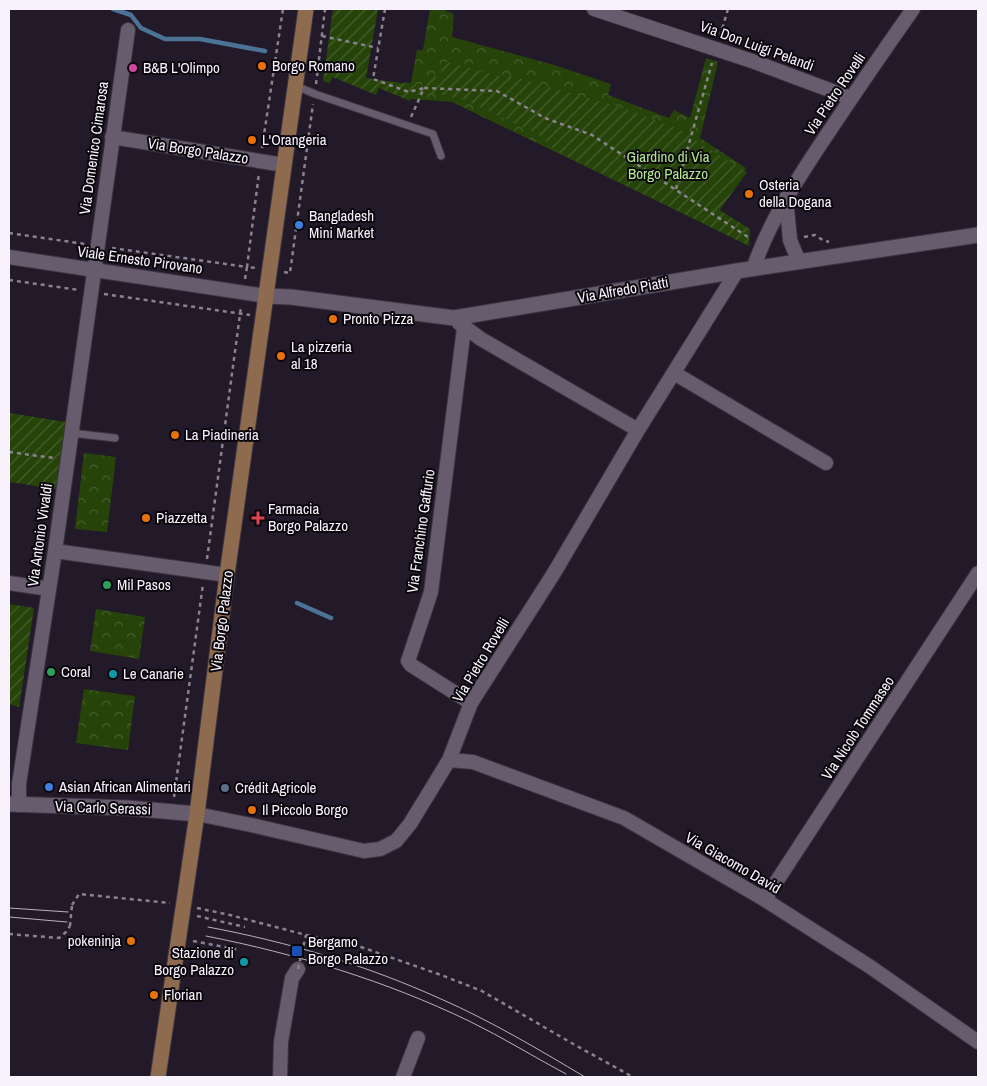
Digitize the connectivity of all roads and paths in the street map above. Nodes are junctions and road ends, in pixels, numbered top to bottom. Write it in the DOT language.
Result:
graph roads {
  1 [pos="283,9"];
  2 [pos="306,9"];
  3 [pos="325,9"];
  4 [pos="384,9"];
  5 [pos="594,9"];
  6 [pos="728,9"];
  7 [pos="912,9"];
  8 [pos="128,30"];
  9 [pos="322,36"];
  10 [pos="378,48"];
  11 [pos="716,48"];
  12 [pos="295,86"];
  13 [pos="424,88"];
  14 [pos="314,94"];
  15 [pos="851,98"];
  16 [pos="407,125"];
  17 [pos="112,138"];
  18 [pos="441,156"];
  19 [pos="260,161"];
  20 [pos="284,165"];
  21 [pos="676,189"];
  22 [pos="786,198"];
  23 [pos="9,233"];
  24 [pos="978,235"];
  25 [pos="761,245"];
  26 [pos="97,246"];
  27 [pos="9,258"];
  28 [pos="799,262"];
  29 [pos="753,269"];
  30 [pos="94,270"];
  31 [pos="737,271"];
  32 [pos="290,273"];
  33 [pos="9,280"];
  34 [pos="90,292"];
  35 [pos="266,296"];
  36 [pos="263,317"];
  37 [pos="459,323"];
  38 [pos="674,373"];
  39 [pos="638,430"];
  40 [pos="71,432"];
  41 [pos="115,438"];
  42 [pos="9,452"];
  43 [pos="67,461"];
  44 [pos="826,463"];
  45 [pos="55,551"];
  46 [pos="978,574"];
  47 [pos="227,575"];
  48 [pos="9,583"];
  49 [pos="49,589"];
  50 [pos="471,703"];
  51 [pos="449,760"];
  52 [pos="14,805"];
  53 [pos="197,814"];
  54 [pos="762,898"];
  55 [pos="174,903"];
  56 [pos="195,907"];
  57 [pos="194,916"];
  58 [pos="244,927"];
  59 [pos="9,934"];
  60 [pos="306,935"];
  61 [pos="190,940"];
  62 [pos="240,950"];
  63 [pos="298,969"];
  64 [pos="418,1038"];
  65 [pos="978,1042"];
  66 [pos="158,1077"];
  67 [pos="280,1077"];
  68 [pos="403,1077"];
  69 [pos="633,1077"];
  1 -- 19 [label="path"];
  2 -- 12 [label="main road, Via Borgo Palazzo"];
  3 -- 9 [label="path"];
  4 -- 10 [label="path"];
  5 -- 11 [label="street, Via Don Luigi Pelandi"];
  6 -- 11 [label="path"];
  7 -- 15 [label="street, Via Pietro Rovelli"];
  8 -- 17 [label="street, Via Domenico Cimarosa"];
  9 -- 10 [label="path"];
  9 -- 14 [label="path"];
  10 -- 13 [label="path"];
  11 -- 15 [label="street, Via Don Luigi Pelandi"];
  11 -- 21 [label="path"];
  12 -- 14 [label="lane"];
  12 -- 20 [label="main road, Via Borgo Palazzo"];
  13 -- 16 [label="path"];
  13 -- 21 [label="path"];
  14 -- 16 [label="lane"];
  14 -- 32 [label="path"];
  15 -- 22 [label="street, Via Pietro Rovelli"];
  16 -- 18 [label="lane"];
  17 -- 19 [label="street, Via Borgo Palazzo"];
  17 -- 26 [label="street, Via Domenico Cimarosa"];
  19 -- 20 [label="street, Via Borgo Palazzo"];
  19 -- 26 [label="path"];
  20 -- 35 [label="main road, Via Borgo Palazzo"];
  21 -- 25 [label="path"];
  22 -- 25 [label="street, Via Pietro Rovelli"];
  22 -- 28 [label="street"];
  23 -- 26 [label="path"];
  24 -- 28 [label="street, Via Alfredo Piatti"];
  25 -- 29 [label="street, Via Pietro Rovelli"];
  26 -- 30 [label="street, Via Domenico Cimarosa"];
  27 -- 30 [label="street, Viale Ernesto Pirovano"];
  28 -- 29 [label="street, Via Alfredo Piatti"];
  29 -- 31 [label="street, Via Alfredo Piatti"];
  30 -- 34 [label="street, Via Antonio Vivaldi"];
  30 -- 35 [label="street, Viale Ernesto Pirovano"];
  31 -- 37 [label="street, Via Alfredo Piatti"];
  31 -- 38 [label="street, Via Pietro Rovelli"];
  33 -- 34 [label="path"];
  34 -- 36 [label="path"];
  34 -- 40 [label="street, Via Antonio Vivaldi"];
  35 -- 36 [label="main road, Via Borgo Palazzo"];
  35 -- 37 [label="street, Via Alfredo Piatti"];
  36 -- 47 [label="main road, Via Borgo Palazzo"];
  37 -- 39 [label="street"];
  37 -- 50 [label="street, Via Franchino Gaffurio"];
  38 -- 39 [label="street, Via Pietro Rovelli"];
  38 -- 44 [label="street"];
  39 -- 50 [label="street, Via Pietro Rovelli"];
  40 -- 41 [label="lane"];
  40 -- 43 [label="street, Via Antonio Vivaldi"];
  42 -- 43 [label="path"];
  43 -- 45 [label="street, Via Antonio Vivaldi"];
  45 -- 47 [label="street"];
  45 -- 49 [label="street, Via Antonio Vivaldi"];
  46 -- 54 [label="street, Via Nicolò Tommaseo"];
  47 -- 53 [label="main road, Via Borgo Palazzo"];
  48 -- 49 [label="street"];
  49 -- 52 [label="street, Via Antonio Vivaldi"];
  50 -- 51 [label="street, Via Pietro Rovelli"];
  51 -- 53 [label="street, Via Pietro Rovelli"];
  51 -- 54 [label="street, Via Giacomo David"];
  52 -- 53 [label="street, Via Carlo Serassi"];
  53 -- 66 [label="main road, Via Borgo Palazzo"];
  54 -- 65 [label="street, Via Giacomo David"];
  55 -- 59 [label="path, bridge"];
  56 -- 60 [label="path"];
  57 -- 58 [label="path"];
  60 -- 63 [label="path, bridge"];
  60 -- 69 [label="path"];
  61 -- 62 [label="path"];
  63 -- 67 [label="street"];
  64 -- 68 [label="street"];
}
